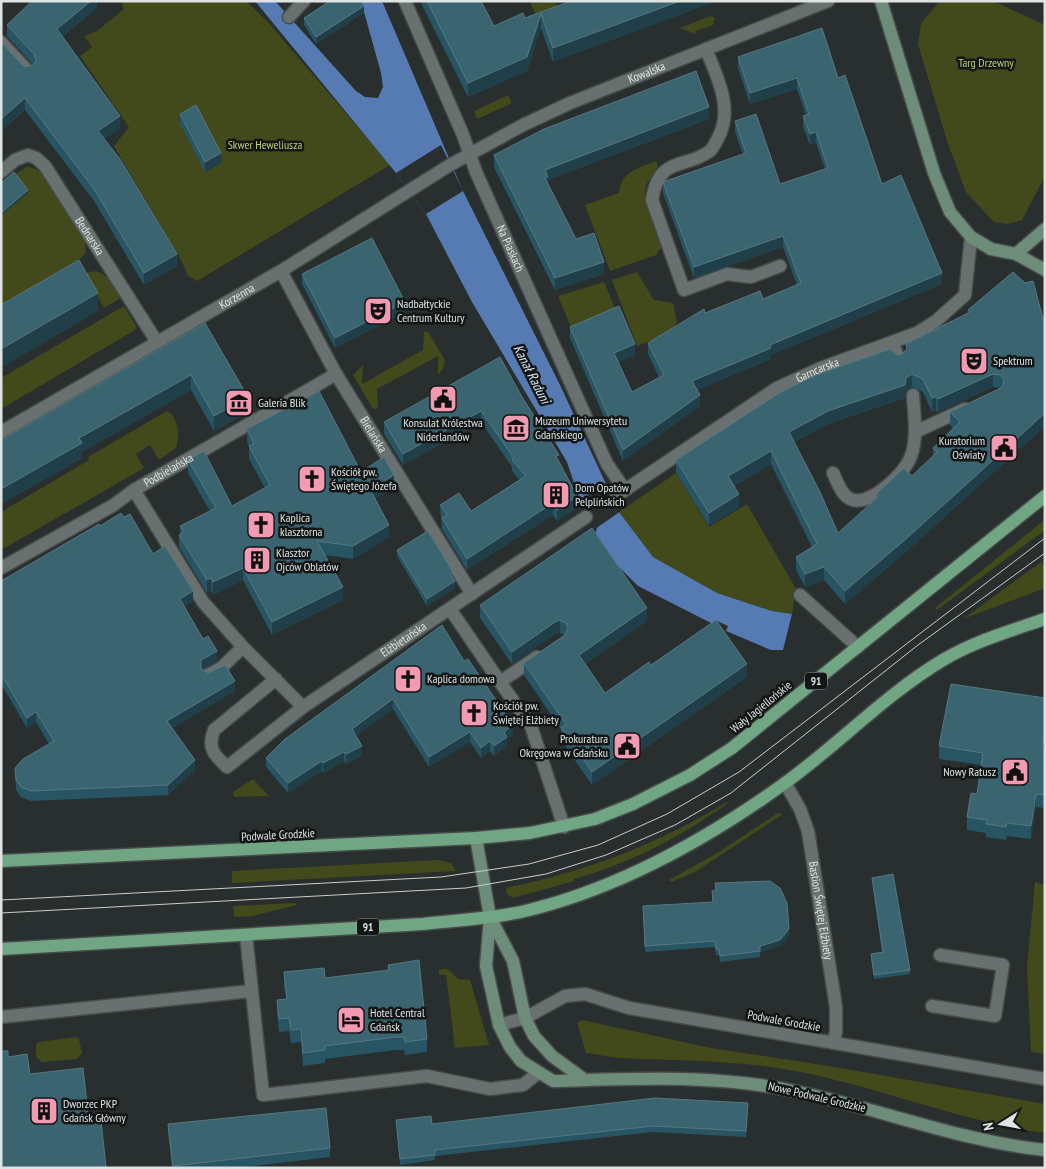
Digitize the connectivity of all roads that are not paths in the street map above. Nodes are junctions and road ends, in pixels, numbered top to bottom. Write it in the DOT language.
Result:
graph roads {
  1 [pos="304,1"];
  2 [pos="404,1"];
  3 [pos="828,1"];
  4 [pos="880,1"];
  5 [pos="289,17"];
  6 [pos="1,42"];
  7 [pos="706,49"];
  8 [pos="28,71"];
  9 [pos="470,154"];
  10 [pos="5,168"];
  11 [pos="1045,230"];
  12 [pos="971,236"];
  13 [pos="1016,254"];
  14 [pos="780,266"];
  15 [pos="1045,270"];
  16 [pos="281,271"];
  17 [pos="157,342"];
  18 [pos="893,343"];
  19 [pos="899,360"];
  20 [pos="336,374"];
  21 [pos="913,395"];
  22 [pos="978,403"];
  23 [pos="1,432"];
  24 [pos="915,432"];
  25 [pos="833,473"];
  26 [pos="134,490"];
  27 [pos="621,493"];
  28 [pos="1045,496"];
  29 [pos="586,517"];
  30 [pos="1,568"];
  31 [pos="472,594"];
  32 [pos="800,595"];
  33 [pos="450,609"];
  34 [pos="1045,619"];
  35 [pos="243,647"];
  36 [pos="858,647"];
  37 [pos="546,651"];
  38 [pos="208,675"];
  39 [pos="276,679"];
  40 [pos="500,682"];
  41 [pos="304,707"];
  42 [pos="785,783"];
  43 [pos="564,827"];
  44 [pos="476,838"];
  45 [pos="1,861"];
  46 [pos="490,917"];
  47 [pos="246,935"];
  48 [pos="1,949"];
  49 [pos="940,955"];
  50 [pos="251,991"];
  51 [pos="932,1006"];
  52 [pos="1,1017"];
  53 [pos="526,1018"];
  54 [pos="499,1025"];
  55 [pos="833,1043"];
  56 [pos="538,1073"];
  57 [pos="585,1080"];
  58 [pos="1045,1080"];
  59 [pos="1045,1150"];
  1 -- 5 [label="street"];
  2 -- 9 [label="street, Na Piaskach"];
  3 -- 7 [label="street, Kowalska"];
  4 -- 12 [label="street"];
  6 -- 8 [label="street"];
  7 -- 9 [label="street, Kowalska"];
  7 -- 14 [label="street"];
  9 -- 16 [label="street, Korzenna"];
  9 -- 27 [label="street, Na Piaskach"];
  10 -- 17 [label="street, Bednarska"];
  11 -- 13 [label="street"];
  12 -- 13 [label="street"];
  12 -- 18 [label="street, Garncarska"];
  13 -- 15 [label="street"];
  16 -- 17 [label="street, Korzenna"];
  16 -- 20 [label="street, Bielańska"];
  17 -- 23 [label="street, Korzenna"];
  18 -- 19 [label="street"];
  18 -- 27 [label="street, Garncarska"];
  20 -- 26 [label="street, Podbielańska"];
  20 -- 31 [label="street, Bielańska"];
  21 -- 24 [label="street"];
  22 -- 24 [label="street"];
  24 -- 25 [label="street"];
  26 -- 30 [label="street, Podbielańska"];
  26 -- 35 [label="street"];
  28 -- 36 [label="main road, Wały Jagiellońskie / 91"];
  29 -- 31 [label="street, Elżbietańska"];
  31 -- 33 [label="street, Elżbietańska"];
  32 -- 36 [label="street"];
  33 -- 40 [label="street"];
  33 -- 41 [label="street, Elżbietańska"];
  34 -- 42 [label="main road, 91"];
  35 -- 38 [label="street"];
  35 -- 39 [label="street"];
  36 -- 43 [label="main road, Wały Jagiellońskie / 91"];
  37 -- 40 [label="street"];
  39 -- 41 [label="street"];
  39 -- 41 [label="street, Elżbietańska"];
  40 -- 43 [label="street"];
  42 -- 46 [label="main road, 91"];
  42 -- 55 [label="street, Bastion Świętej Elżbiety"];
  43 -- 44 [label="main road, Wały Jagiellońskie / 91"];
  44 -- 45 [label="main road, Podwale Grodzkie / 91"];
  44 -- 46 [label="street"];
  46 -- 47 [label="main road, 91"];
  46 -- 53 [label="street"];
  46 -- 54 [label="street"];
  47 -- 48 [label="main road, 91"];
  47 -- 50 [label="street"];
  49 -- 51 [label="street"];
  50 -- 52 [label="street"];
  50 -- 56 [label="street"];
  53 -- 54 [label="street, Podwale Grodzkie"];
  53 -- 55 [label="street, Podwale Grodzkie"];
  53 -- 57 [label="street"];
  54 -- 56 [label="street, Nowe Podwale Grodzkie"];
  55 -- 58 [label="street, Podwale Grodzkie"];
  56 -- 57 [label="street, Nowe Podwale Grodzkie"];
  57 -- 59 [label="street, Nowe Podwale Grodzkie"];
}
